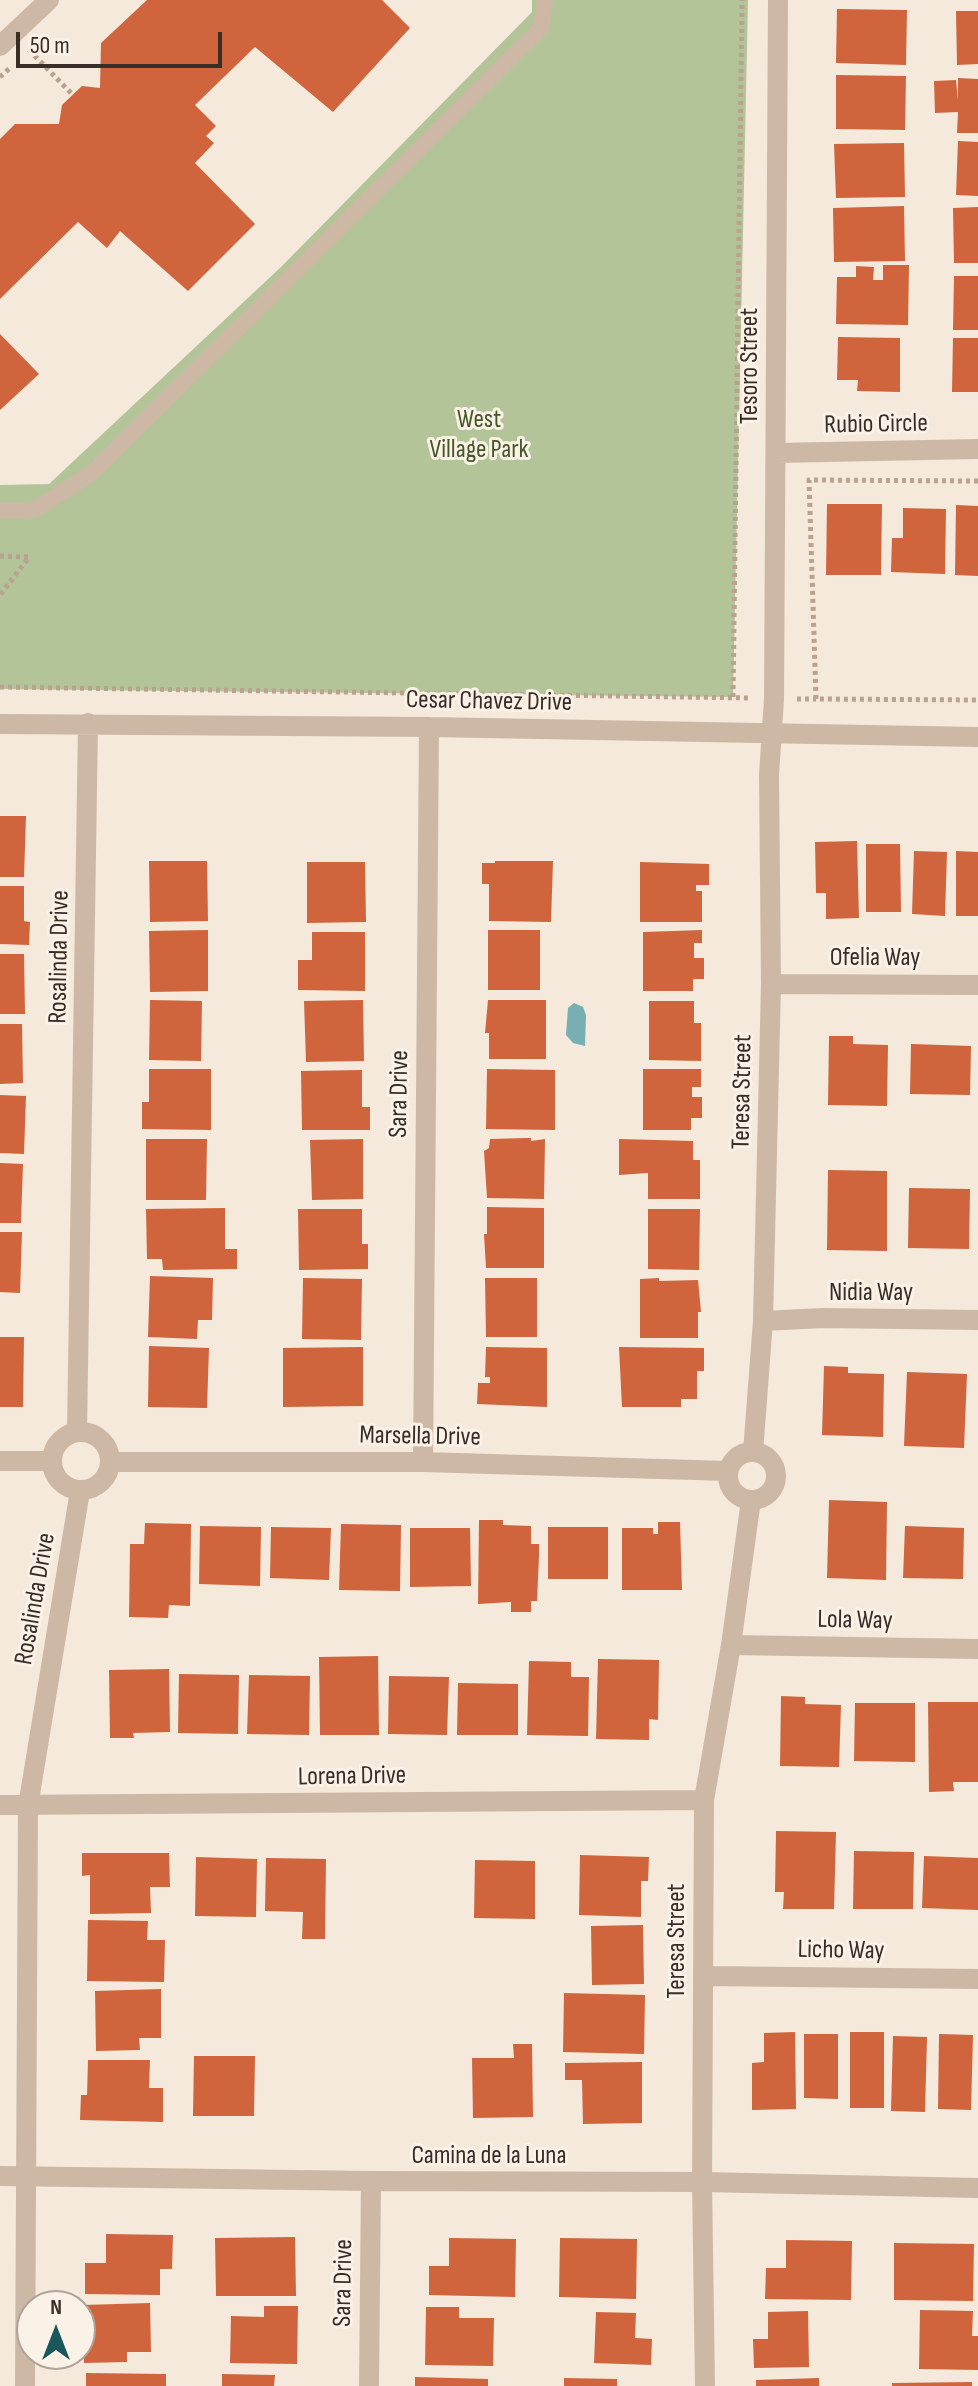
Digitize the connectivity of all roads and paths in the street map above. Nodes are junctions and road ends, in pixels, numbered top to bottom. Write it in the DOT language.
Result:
graph roads {
  1 [pos="49,0"];
  2 [pos="545,0"];
  3 [pos="742,0"];
  4 [pos="778,0"];
  5 [pos="6,40"];
  6 [pos="73,95"];
  7 [pos="978,449"];
  8 [pos="776,453"];
  9 [pos="978,481"];
  10 [pos="0,511"];
  11 [pos="0,556"];
  12 [pos="0,595"];
  13 [pos="0,687"];
  14 [pos="733,697"];
  15 [pos="774,699"];
  16 [pos="816,699"];
  17 [pos="978,700"];
  18 [pos="88,723"];
  19 [pos="0,724"];
  20 [pos="429,727"];
  21 [pos="773,732"];
  22 [pos="978,737"];
  23 [pos="771,984"];
  24 [pos="978,985"];
  25 [pos="978,1320"];
  26 [pos="763,1321"];
  27 [pos="77,1432"];
  28 [pos="753,1452"];
  29 [pos="0,1461"];
  30 [pos="51,1461"];
  31 [pos="110,1462"];
  32 [pos="423,1462"];
  33 [pos="728,1471"];
  34 [pos="80,1491"];
  35 [pos="751,1500"];
  36 [pos="731,1645"];
  37 [pos="978,1649"];
  38 [pos="704,1800"];
  39 [pos="0,1805"];
  40 [pos="28,1806"];
  41 [pos="703,1976"];
  42 [pos="978,1979"];
  43 [pos="0,2176"];
  44 [pos="25,2176"];
  45 [pos="371,2181"];
  46 [pos="702,2182"];
  47 [pos="978,2188"];
  48 [pos="25,2386"];
  49 [pos="369,2386"];
  50 [pos="705,2386"];
  1 -- 5 [label="street"];
  2 -- 10 [label="lane"];
  3 -- 14 [label="path"];
  4 -- 8 [label="street, Tesoro Street"];
  5 -- 6 [label="path"];
  7 -- 8 [label="street, Rubio Circle"];
  8 -- 15 [label="street, Tesoro Street"];
  9 -- 16 [label="path"];
  11 -- 12 [label="path"];
  13 -- 14 [label="path"];
  14 -- 15 [label="path"];
  15 -- 16 [label="path"];
  15 -- 21 [label="street, Tesoro Street"];
  16 -- 17 [label="path"];
  18 -- 19 [label="street, Cesar Chavez Drive"];
  18 -- 20 [label="street, Cesar Chavez Drive"];
  18 -- 27 [label="street, Rosalinda Drive"];
  20 -- 21 [label="street, Cesar Chavez Drive"];
  20 -- 32 [label="street, Sara Drive"];
  21 -- 22 [label="street, Cesar Chavez Drive"];
  21 -- 23 [label="street, Teresa Street"];
  23 -- 24 [label="street, Ofelia Way"];
  23 -- 26 [label="street, Teresa Street"];
  25 -- 26 [label="street, Nidia Way"];
  26 -- 28 [label="street, Teresa Street"];
  27 -- 30 [label="street"];
  27 -- 31 [label="street"];
  28 -- 33 [label="street"];
  28 -- 35 [label="street"];
  29 -- 30 [label="street"];
  30 -- 34 [label="street"];
  31 -- 32 [label="street, Marsella Drive"];
  31 -- 34 [label="street"];
  32 -- 33 [label="street, Marsella Drive"];
  33 -- 35 [label="street"];
  34 -- 40 [label="street, Rosalinda Drive"];
  35 -- 36 [label="street, Teresa Street"];
  36 -- 37 [label="street, Lola Way"];
  36 -- 38 [label="street, Teresa Street"];
  38 -- 40 [label="street, Lorena Drive"];
  38 -- 41 [label="street, Teresa Street"];
  39 -- 40 [label="street, Lorena Drive"];
  40 -- 44 [label="street, Rosalinda Drive"];
  41 -- 42 [label="street, Licho Way"];
  41 -- 46 [label="street, Teresa Street"];
  43 -- 44 [label="street, Camina de la Luna"];
  44 -- 45 [label="street, Camina de la Luna"];
  44 -- 48 [label="street, Rosalinda Drive"];
  45 -- 46 [label="street, Camina de la Luna"];
  45 -- 49 [label="street, Sara Drive"];
  46 -- 47 [label="street, Camina de la Luna"];
  46 -- 50 [label="street, Teresa Street"];
}
